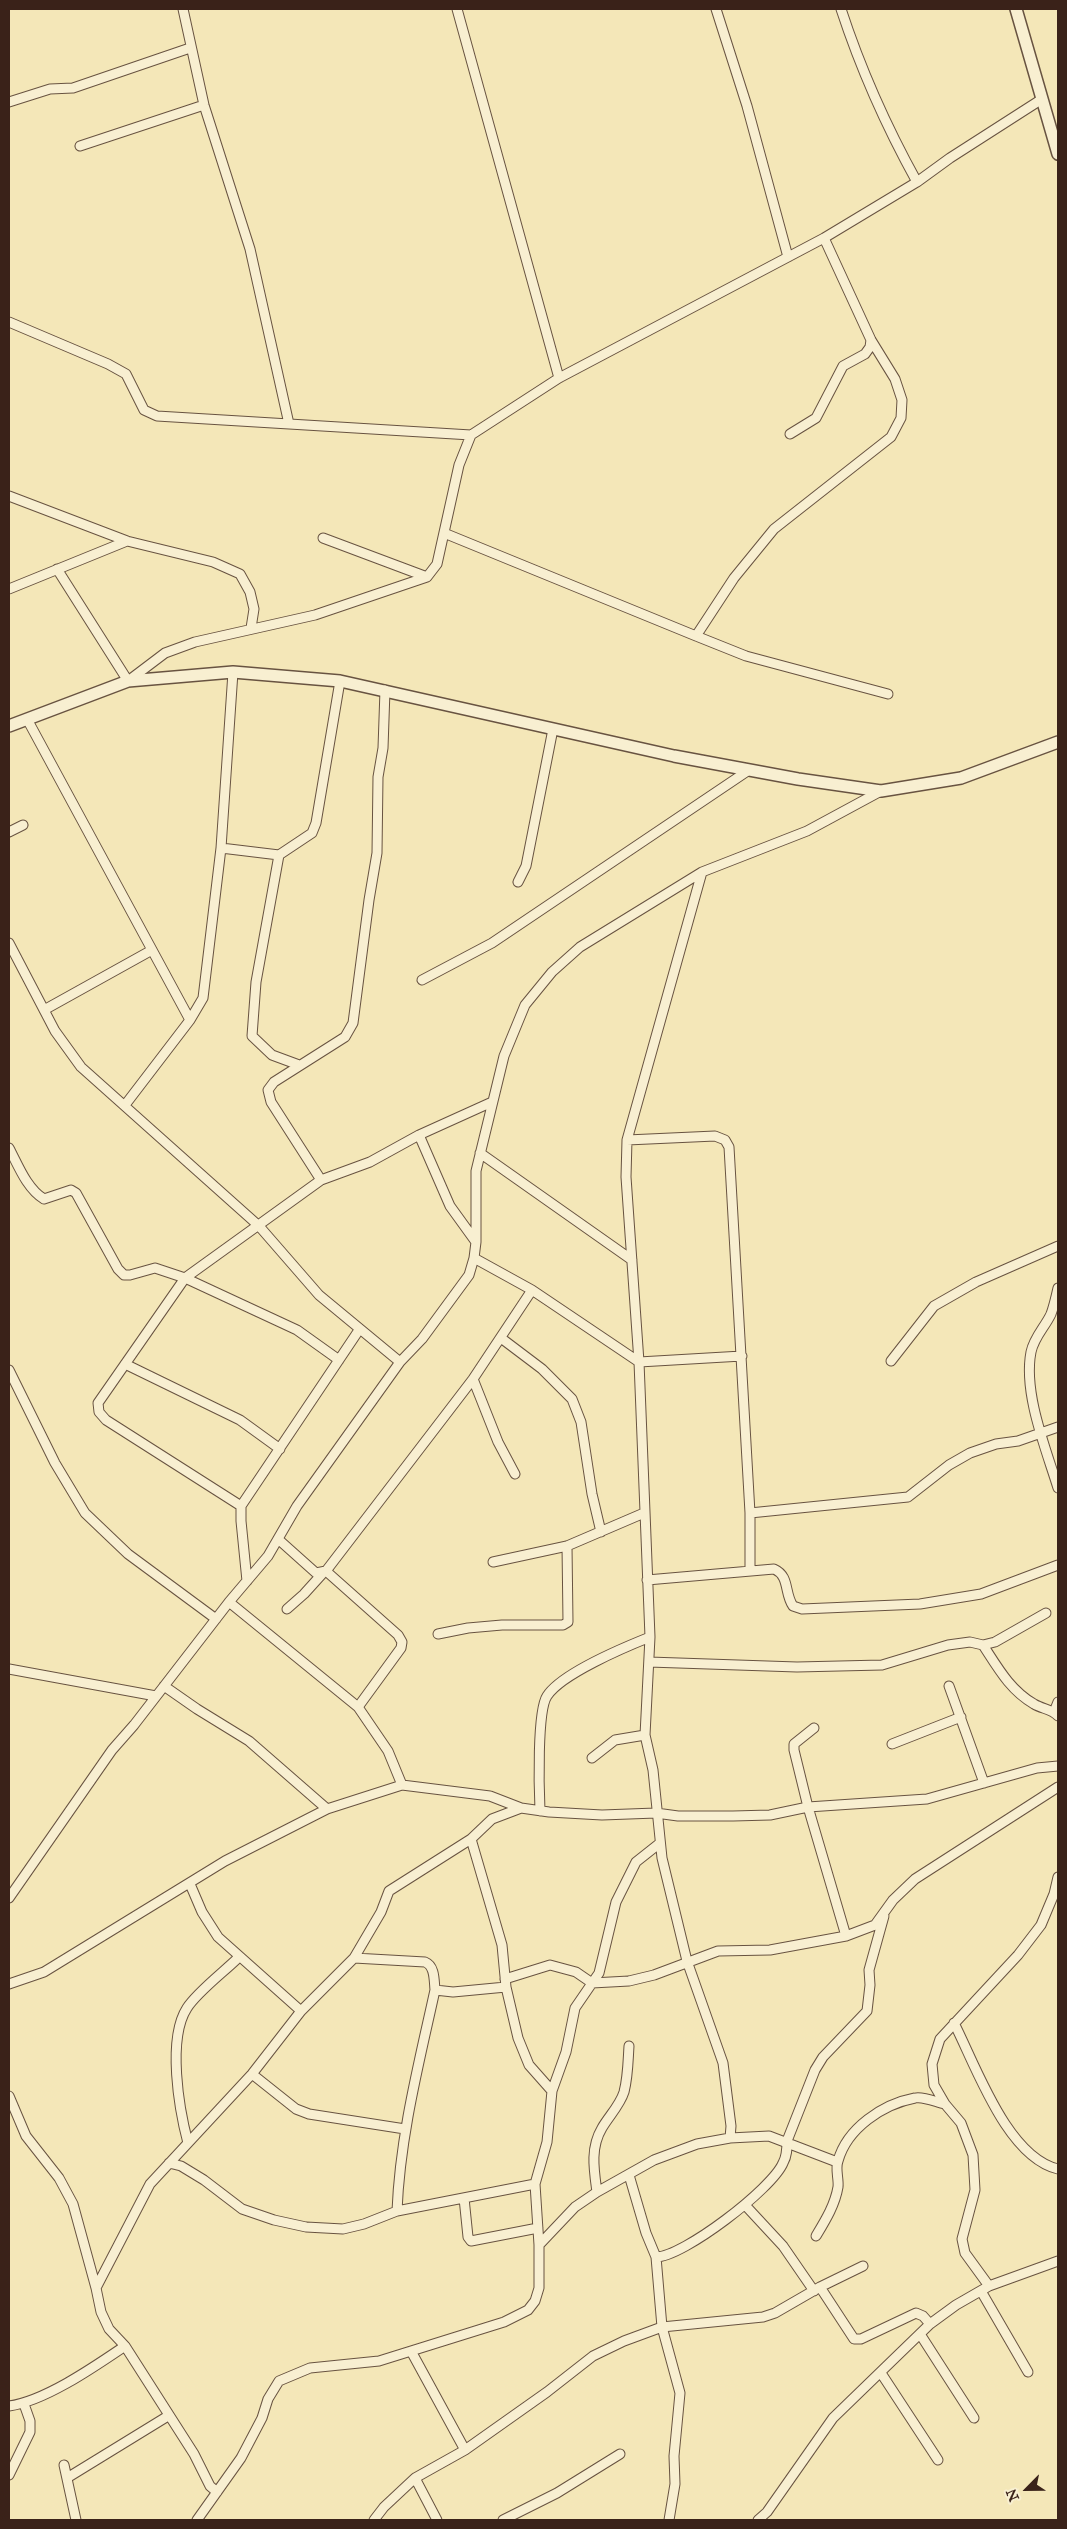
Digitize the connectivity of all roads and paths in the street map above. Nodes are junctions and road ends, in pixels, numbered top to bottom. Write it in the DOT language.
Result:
graph roads {
  1 [pos="183,9"];
  2 [pos="457,9"];
  3 [pos="716,9"];
  4 [pos="841,9"];
  5 [pos="1016,9"];
  6 [pos="190,48"];
  7 [pos="1042,99"];
  8 [pos="9,102"];
  9 [pos="204,105"];
  10 [pos="80,146"];
  11 [pos="1058,154"];
  12 [pos="917,182"];
  13 [pos="824,238"];
  14 [pos="788,257"];
  15 [pos="9,322"];
  16 [pos="871,340"];
  17 [pos="559,378"];
  18 [pos="289,424"];
  19 [pos="790,434"];
  20 [pos="471,435"];
  21 [pos="9,496"];
  22 [pos="444,533"];
  23 [pos="323,538"];
  24 [pos="127,541"];
  25 [pos="57,569"];
  26 [pos="427,576"];
  27 [pos="9,589"];
  28 [pos="250,628"];
  29 [pos="696,636"];
  30 [pos="233,672"];
  31 [pos="128,681"];
  32 [pos="340,681"];
  33 [pos="385,690"];
  34 [pos="888,694"];
  35 [pos="28,719"];
  36 [pos="9,726"];
  37 [pos="553,728"];
  38 [pos="1058,742"];
  39 [pos="748,770"];
  40 [pos="881,791"];
  41 [pos="23,825"];
  42 [pos="9,832"];
  43 [pos="220,848"];
  44 [pos="279,855"];
  45 [pos="702,872"];
  46 [pos="518,882"];
  47 [pos="9,943"];
  48 [pos="152,950"];
  49 [pos="422,980"];
  50 [pos="44,1010"];
  51 [pos="190,1020"];
  52 [pos="299,1065"];
  53 [pos="492,1102"];
  54 [pos="125,1106"];
  55 [pos="419,1135"];
  56 [pos="628,1140"];
  57 [pos="9,1148"];
  58 [pos="480,1154"];
  59 [pos="321,1180"];
  60 [pos="259,1226"];
  61 [pos="476,1242"];
  62 [pos="1058,1246"];
  63 [pos="474,1258"];
  64 [pos="632,1260"];
  65 [pos="185,1278"];
  66 [pos="1058,1288"];
  67 [pos="532,1290"];
  68 [pos="359,1330"];
  69 [pos="501,1338"];
  70 [pos="742,1356"];
  71 [pos="339,1360"];
  72 [pos="891,1361"];
  73 [pos="400,1362"];
  74 [pos="639,1362"];
  75 [pos="126,1364"];
  76 [pos="9,1370"];
  77 [pos="473,1379"];
  78 [pos="1058,1427"];
  79 [pos="1041,1434"];
  80 [pos="280,1449"];
  81 [pos="515,1474"];
  82 [pos="1058,1488"];
  83 [pos="241,1506"];
  84 [pos="644,1513"];
  85 [pos="750,1513"];
  86 [pos="601,1532"];
  87 [pos="278,1539"];
  88 [pos="566,1546"];
  89 [pos="493,1562"];
  90 [pos="1058,1565"];
  91 [pos="750,1571"];
  92 [pos="324,1572"];
  93 [pos="647,1580"];
  94 [pos="247,1581"];
  95 [pos="229,1602"];
  96 [pos="287,1609"];
  97 [pos="1046,1614"];
  98 [pos="216,1619"];
  99 [pos="438,1634"];
  100 [pos="650,1636"];
  101 [pos="983,1645"];
  102 [pos="649,1662"];
  103 [pos="9,1669"];
  104 [pos="164,1686"];
  105 [pos="949,1686"];
  106 [pos="156,1696"];
  107 [pos="1058,1702"];
  108 [pos="358,1707"];
  109 [pos="1056,1714"];
  110 [pos="961,1717"];
  111 [pos="814,1728"];
  112 [pos="645,1735"];
  113 [pos="892,1744"];
  114 [pos="592,1758"];
  115 [pos="1058,1766"];
  116 [pos="984,1783"];
  117 [pos="402,1785"];
  118 [pos="1058,1787"];
  119 [pos="808,1807"];
  120 [pos="521,1808"];
  121 [pos="327,1809"];
  122 [pos="540,1811"];
  123 [pos="656,1812"];
  124 [pos="471,1839"];
  125 [pos="660,1843"];
  126 [pos="1058,1877"];
  127 [pos="190,1884"];
  128 [pos="9,1898"];
  129 [pos="884,1915"];
  130 [pos="846,1936"];
  131 [pos="239,1957"];
  132 [pos="354,1958"];
  133 [pos="687,1962"];
  134 [pos="505,1983"];
  135 [pos="9,1984"];
  136 [pos="592,1984"];
  137 [pos="435,1990"];
  138 [pos="301,2011"];
  139 [pos="954,2023"];
  140 [pos="629,2046"];
  141 [pos="252,2074"];
  142 [pos="552,2091"];
  143 [pos="9,2096"];
  144 [pos="944,2104"];
  145 [pos="405,2129"];
  146 [pos="730,2138"];
  147 [pos="787,2141"];
  148 [pos="188,2143"];
  149 [pos="170,2162"];
  150 [pos="837,2162"];
  151 [pos="1058,2169"];
  152 [pos="629,2175"];
  153 [pos="535,2184"];
  154 [pos="597,2192"];
  155 [pos="464,2198"];
  156 [pos="745,2205"];
  157 [pos="398,2211"];
  158 [pos="538,2228"];
  159 [pos="816,2236"];
  160 [pos="540,2245"];
  161 [pos="656,2257"];
  162 [pos="1058,2261"];
  163 [pos="863,2266"];
  164 [pos="989,2286"];
  165 [pos="96,2288"];
  166 [pos="817,2289"];
  167 [pos="980,2291"];
  168 [pos="930,2324"];
  169 [pos="662,2327"];
  170 [pos="920,2334"];
  171 [pos="125,2346"];
  172 [pos="411,2351"];
  173 [pos="1028,2372"];
  174 [pos="880,2373"];
  175 [pos="24,2404"];
  176 [pos="9,2406"];
  177 [pos="168,2416"];
  178 [pos="974,2418"];
  179 [pos="465,2450"];
  180 [pos="620,2454"];
  181 [pos="938,2460"];
  182 [pos="64,2465"];
  183 [pos="9,2475"];
  184 [pos="67,2478"];
  185 [pos="415,2478"];
  186 [pos="217,2492"];
  187 [pos="76,2520"];
  188 [pos="197,2520"];
  189 [pos="374,2520"];
  190 [pos="437,2520"];
  191 [pos="503,2520"];
  192 [pos="669,2520"];
  193 [pos="758,2520"];
  1 -- 6 [label="street"];
  2 -- 17 [label="street"];
  3 -- 14 [label="street"];
  4 -- 12 [label="street"];
  5 -- 7 [label="street"];
  6 -- 8 [label="street"];
  6 -- 9 [label="street"];
  7 -- 11 [label="street"];
  7 -- 12 [label="street"];
  9 -- 10 [label="street"];
  9 -- 18 [label="street"];
  12 -- 13 [label="street"];
  13 -- 14 [label="street"];
  13 -- 16 [label="street"];
  14 -- 17 [label="street"];
  15 -- 18 [label="street"];
  16 -- 19 [label="street"];
  16 -- 29 [label="street"];
  17 -- 20 [label="street"];
  18 -- 20 [label="street"];
  20 -- 22 [label="street"];
  21 -- 24 [label="street"];
  22 -- 26 [label="street"];
  22 -- 29 [label="street"];
  23 -- 26 [label="street"];
  24 -- 25 [label="street"];
  24 -- 28 [label="street"];
  25 -- 27 [label="street"];
  25 -- 31 [label="street"];
  26 -- 28 [label="street"];
  28 -- 31 [label="street"];
  29 -- 34 [label="street"];
  30 -- 31 [label="street"];
  30 -- 32 [label="street"];
  30 -- 43 [label="street"];
  31 -- 35 [label="street"];
  32 -- 33 [label="street"];
  32 -- 44 [label="street"];
  33 -- 37 [label="street"];
  33 -- 52 [label="street"];
  35 -- 36 [label="street"];
  35 -- 48 [label="street"];
  37 -- 39 [label="street"];
  37 -- 46 [label="street"];
  38 -- 40 [label="street"];
  39 -- 40 [label="street"];
  39 -- 49 [label="street"];
  40 -- 45 [label="street"];
  41 -- 42 [label="street"];
  43 -- 44 [label="street"];
  43 -- 51 [label="street"];
  44 -- 52 [label="street"];
  45 -- 53 [label="street"];
  45 -- 56 [label="street"];
  47 -- 50 [label="street"];
  48 -- 50 [label="street"];
  48 -- 51 [label="street"];
  50 -- 54 [label="street"];
  51 -- 54 [label="street"];
  52 -- 59 [label="street"];
  53 -- 55 [label="street"];
  53 -- 58 [label="street"];
  54 -- 60 [label="street"];
  55 -- 59 [label="street"];
  55 -- 61 [label="street"];
  56 -- 64 [label="street"];
  56 -- 70 [label="street"];
  57 -- 65 [label="street"];
  58 -- 61 [label="street"];
  58 -- 64 [label="street"];
  59 -- 60 [label="street"];
  60 -- 65 [label="street"];
  60 -- 68 [label="street"];
  61 -- 63 [label="street"];
  62 -- 72 [label="street"];
  63 -- 67 [label="street"];
  63 -- 73 [label="street"];
  64 -- 74 [label="street"];
  65 -- 71 [label="street"];
  65 -- 75 [label="street"];
  66 -- 79 [label="street"];
  67 -- 69 [label="street"];
  67 -- 74 [label="street"];
  68 -- 71 [label="street"];
  68 -- 73 [label="street"];
  69 -- 77 [label="street"];
  69 -- 86 [label="street"];
  70 -- 74 [label="street"];
  70 -- 85 [label="street"];
  71 -- 80 [label="street"];
  73 -- 87 [label="street"];
  74 -- 84 [label="street"];
  75 -- 80 [label="street"];
  75 -- 83 [label="street"];
  76 -- 98 [label="street"];
  77 -- 81 [label="street"];
  77 -- 92 [label="street"];
  78 -- 79 [label="street"];
  79 -- 82 [label="street"];
  79 -- 85 [label="street"];
  80 -- 83 [label="street"];
  83 -- 94 [label="street"];
  84 -- 86 [label="street"];
  84 -- 93 [label="street"];
  85 -- 91 [label="street"];
  86 -- 88 [label="street"];
  87 -- 92 [label="street"];
  87 -- 94 [label="street"];
  88 -- 89 [label="street"];
  88 -- 99 [label="street"];
  90 -- 91 [label="street"];
  91 -- 93 [label="street"];
  92 -- 96 [label="street"];
  92 -- 108 [label="street"];
  93 -- 100 [label="street"];
  94 -- 95 [label="street"];
  95 -- 98 [label="street"];
  95 -- 108 [label="street"];
  97 -- 101 [label="street"];
  98 -- 104 [label="street"];
  100 -- 102 [label="street"];
  100 -- 122 [label="street"];
  101 -- 102 [label="street"];
  101 -- 109 [label="street"];
  102 -- 112 [label="street"];
  103 -- 106 [label="street"];
  104 -- 106 [label="street"];
  104 -- 121 [label="street"];
  105 -- 110 [label="street"];
  106 -- 128 [label="street"];
  107 -- 109 [label="street"];
  108 -- 117 [label="street"];
  110 -- 113 [label="street"];
  110 -- 116 [label="street"];
  111 -- 119 [label="street"];
  112 -- 114 [label="street"];
  112 -- 123 [label="street"];
  115 -- 116 [label="street"];
  116 -- 119 [label="street"];
  117 -- 120 [label="street"];
  117 -- 121 [label="street"];
  118 -- 129 [label="street"];
  119 -- 123 [label="street"];
  119 -- 130 [label="street"];
  120 -- 122 [label="street"];
  120 -- 124 [label="street"];
  121 -- 127 [label="street"];
  122 -- 123 [label="street"];
  123 -- 125 [label="street"];
  124 -- 132 [label="street"];
  124 -- 134 [label="street"];
  125 -- 133 [label="street"];
  125 -- 136 [label="street"];
  126 -- 139 [label="street"];
  127 -- 131 [label="street"];
  127 -- 135 [label="street"];
  129 -- 130 [label="street"];
  129 -- 147 [label="street"];
  130 -- 133 [label="street"];
  131 -- 138 [label="street"];
  131 -- 148 [label="street"];
  132 -- 137 [label="street"];
  132 -- 138 [label="street"];
  133 -- 136 [label="street"];
  133 -- 146 [label="street"];
  134 -- 136 [label="street"];
  134 -- 137 [label="street"];
  134 -- 142 [label="street"];
  136 -- 142 [label="street"];
  137 -- 145 [label="street"];
  138 -- 141 [label="street"];
  139 -- 144 [label="street"];
  139 -- 151 [label="street"];
  140 -- 154 [label="street"];
  141 -- 145 [label="street"];
  141 -- 148 [label="street"];
  142 -- 153 [label="street"];
  143 -- 165 [label="street"];
  144 -- 150 [label="street"];
  144 -- 164 [label="street"];
  145 -- 157 [label="street"];
  146 -- 147 [label="street"];
  146 -- 152 [label="street"];
  147 -- 150 [label="street"];
  147 -- 156 [label="street"];
  148 -- 149 [label="street"];
  149 -- 157 [label="street"];
  149 -- 165 [label="street"];
  150 -- 159 [label="street"];
  152 -- 154 [label="street"];
  152 -- 161 [label="street"];
  153 -- 155 [label="street"];
  153 -- 158 [label="street"];
  154 -- 160 [label="street"];
  155 -- 157 [label="street"];
  155 -- 158 [label="street"];
  156 -- 161 [label="street"];
  156 -- 166 [label="street"];
  158 -- 160 [label="street"];
  160 -- 172 [label="street"];
  161 -- 169 [label="street"];
  162 -- 164 [label="street"];
  163 -- 166 [label="street"];
  164 -- 167 [label="street"];
  165 -- 171 [label="street"];
  166 -- 168 [label="street"];
  166 -- 169 [label="street"];
  167 -- 168 [label="street"];
  167 -- 173 [label="street"];
  168 -- 170 [label="street"];
  169 -- 179 [label="street"];
  169 -- 192 [label="street"];
  170 -- 174 [label="street"];
  170 -- 178 [label="street"];
  171 -- 175 [label="street"];
  171 -- 177 [label="street"];
  172 -- 179 [label="street"];
  172 -- 186 [label="street"];
  174 -- 181 [label="street"];
  174 -- 193 [label="street"];
  175 -- 176 [label="street"];
  175 -- 183 [label="street"];
  177 -- 184 [label="street"];
  177 -- 186 [label="street"];
  179 -- 185 [label="street"];
  180 -- 191 [label="street"];
  182 -- 184 [label="street"];
  184 -- 187 [label="street"];
  185 -- 189 [label="street"];
  185 -- 190 [label="street"];
  186 -- 188 [label="street"];
}
